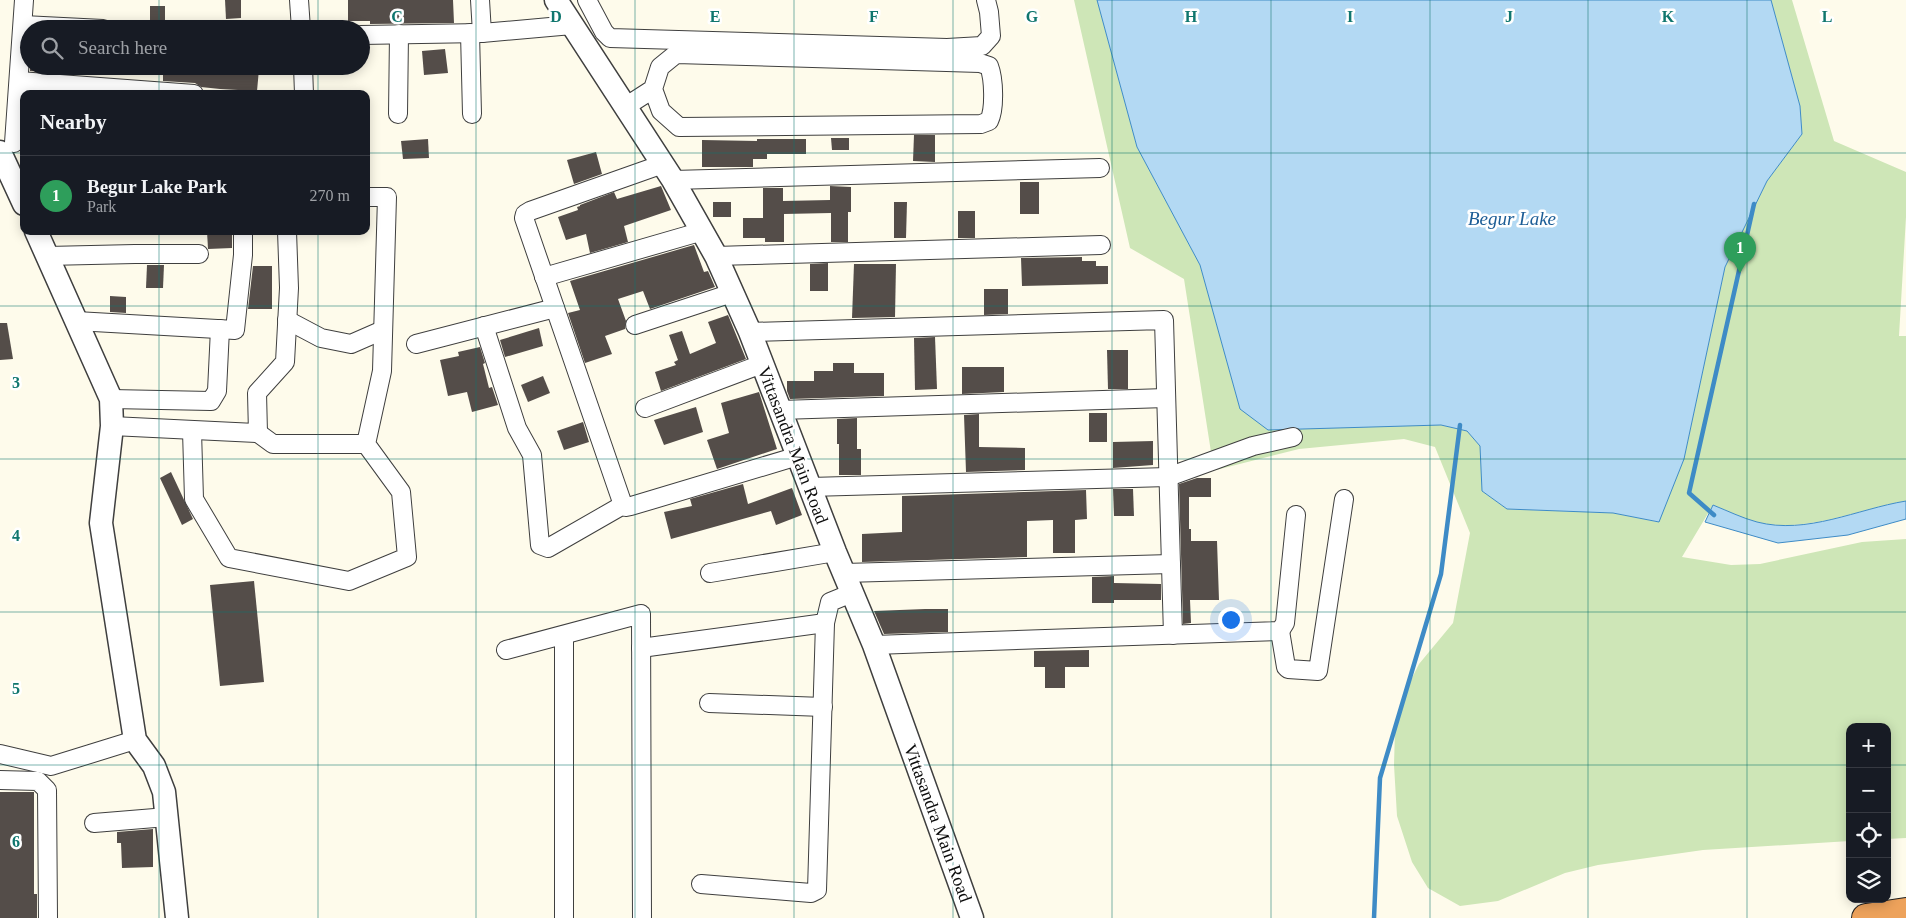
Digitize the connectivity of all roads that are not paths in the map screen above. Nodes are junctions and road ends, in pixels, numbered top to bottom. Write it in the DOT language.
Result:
graph roads {
  1 [pos="24,0"];
  2 [pos="298,0"];
  3 [pos="480,0"];
  4 [pos="556,0"];
  5 [pos="587,0"];
  6 [pos="986,0"];
  7 [pos="22,20"];
  8 [pos="300,20"];
  9 [pos="572,25"];
  10 [pos="476,33"];
  11 [pos="399,34"];
  12 [pos="370,35"];
  13 [pos="20,52"];
  14 [pos="303,75"];
  15 [pos="18,81"];
  16 [pos="653,89"];
  17 [pos="140,90"];
  18 [pos="304,90"];
  19 [pos="625,107"];
  20 [pos="398,114"];
  21 [pos="472,114"];
  22 [pos="10,145"];
  23 [pos="1100,168"];
  24 [pos="668,172"];
  25 [pos="20,186"];
  26 [pos="370,197"];
  27 [pos="703,232"];
  28 [pos="38,235"];
  29 [pos="243,235"];
  30 [pos="287,235"];
  31 [pos="1100,245"];
  32 [pos="199,254"];
  33 [pos="47,256"];
  34 [pos="716,256"];
  35 [pos="544,277"];
  36 [pos="732,293"];
  37 [pos="555,308"];
  38 [pos="287,320"];
  39 [pos="76,321"];
  40 [pos="635,325"];
  41 [pos="484,326"];
  42 [pos="220,329"];
  43 [pos="383,330"];
  44 [pos="750,332"];
  45 [pos="416,344"];
  46 [pos="762,364"];
  47 [pos="1166,398"];
  48 [pos="112,399"];
  49 [pos="645,408"];
  50 [pos="780,410"];
  51 [pos="112,426"];
  52 [pos="192,431"];
  53 [pos="258,434"];
  54 [pos="1293,436"];
  55 [pos="366,444"];
  56 [pos="798,456"];
  57 [pos="1168,477"];
  58 [pos="810,487"];
  59 [pos="1344,499"];
  60 [pos="623,505"];
  61 [pos="1296,515"];
  62 [pos="835,552"];
  63 [pos="1171,564"];
  64 [pos="710,573"];
  65 [pos="848,583"];
  66 [pos="825,623"];
  67 [pos="1280,631"];
  68 [pos="564,635"];
  69 [pos="1173,635"];
  70 [pos="874,645"];
  71 [pos="641,648"];
  72 [pos="506,650"];
  73 [pos="709,703"];
  74 [pos="823,707"];
  75 [pos="135,740"];
  76 [pos="0,754"];
  77 [pos="0,780"];
  78 [pos="167,817"];
  79 [pos="94,823"];
  80 [pos="701,884"];
  81 [pos="1906,912"];
  82 [pos="48,918"];
  83 [pos="178,918"];
  84 [pos="564,918"];
  85 [pos="642,918"];
  86 [pos="972,918"];
  87 [pos="1866,918"];
  1 -- 7 [label="street"];
  2 -- 8 [label="street"];
  3 -- 10 [label="street"];
  4 -- 9 [label="street, Vittasandra Main Road"];
  5 -- 6 [label="street"];
  9 -- 10 [label="street"];
  9 -- 19 [label="street, Vittasandra Main Road"];
  10 -- 11 [label="street"];
  10 -- 21 [label="street"];
  11 -- 12 [label="street"];
  11 -- 20 [label="street"];
  13 -- 15 [label="street"];
  14 -- 18 [label="street"];
  15 -- 17 [label="street"];
  15 -- 22 [label="street"];
  16 -- 16 [label="street"];
  16 -- 19 [label="street"];
  19 -- 24 [label="street, Vittasandra Main Road"];
  22 -- 25 [label="street"];
  23 -- 24 [label="street"];
  24 -- 27 [label="street, Vittasandra Main Road"];
  24 -- 35 [label="street"];
  26 -- 43 [label="street"];
  27 -- 34 [label="street, Vittasandra Main Road"];
  27 -- 35 [label="street"];
  28 -- 33 [label="street"];
  29 -- 42 [label="street"];
  30 -- 38 [label="street"];
  31 -- 34 [label="street"];
  32 -- 33 [label="street"];
  33 -- 39 [label="street"];
  34 -- 36 [label="street, Vittasandra Main Road"];
  35 -- 37 [label="street"];
  36 -- 40 [label="street"];
  36 -- 44 [label="street, Vittasandra Main Road"];
  37 -- 41 [label="street"];
  37 -- 60 [label="street"];
  38 -- 43 [label="street"];
  38 -- 53 [label="street"];
  39 -- 42 [label="street"];
  39 -- 48 [label="street"];
  41 -- 45 [label="street"];
  41 -- 60 [label="street"];
  42 -- 48 [label="street"];
  43 -- 55 [label="street"];
  44 -- 46 [label="street, Vittasandra Main Road"];
  44 -- 47 [label="street"];
  46 -- 49 [label="street"];
  46 -- 50 [label="street, Vittasandra Main Road"];
  47 -- 50 [label="street"];
  47 -- 57 [label="street"];
  48 -- 51 [label="street"];
  50 -- 56 [label="street, Vittasandra Main Road"];
  51 -- 52 [label="street"];
  51 -- 75 [label="street"];
  52 -- 53 [label="street"];
  52 -- 55 [label="street"];
  53 -- 55 [label="street"];
  54 -- 57 [label="street"];
  56 -- 58 [label="street, Vittasandra Main Road"];
  56 -- 60 [label="street"];
  57 -- 58 [label="street"];
  57 -- 63 [label="street"];
  58 -- 62 [label="street, Vittasandra Main Road"];
  59 -- 67 [label="street"];
  61 -- 67 [label="street"];
  62 -- 64 [label="street"];
  62 -- 65 [label="street, Vittasandra Main Road"];
  63 -- 65 [label="street"];
  63 -- 69 [label="street"];
  65 -- 66 [label="street"];
  65 -- 70 [label="street, Vittasandra Main Road"];
  66 -- 71 [label="street"];
  66 -- 74 [label="street"];
  67 -- 69 [label="street"];
  68 -- 71 [label="street"];
  68 -- 72 [label="street"];
  68 -- 84 [label="street"];
  69 -- 70 [label="street"];
  70 -- 86 [label="street, Vittasandra Main Road"];
  71 -- 85 [label="street"];
  73 -- 74 [label="street"];
  74 -- 80 [label="street"];
  75 -- 76 [label="street"];
  75 -- 78 [label="street"];
  77 -- 82 [label="street"];
  78 -- 79 [label="street"];
  78 -- 83 [label="street"];
  81 -- 87 [label="highway"];
}
